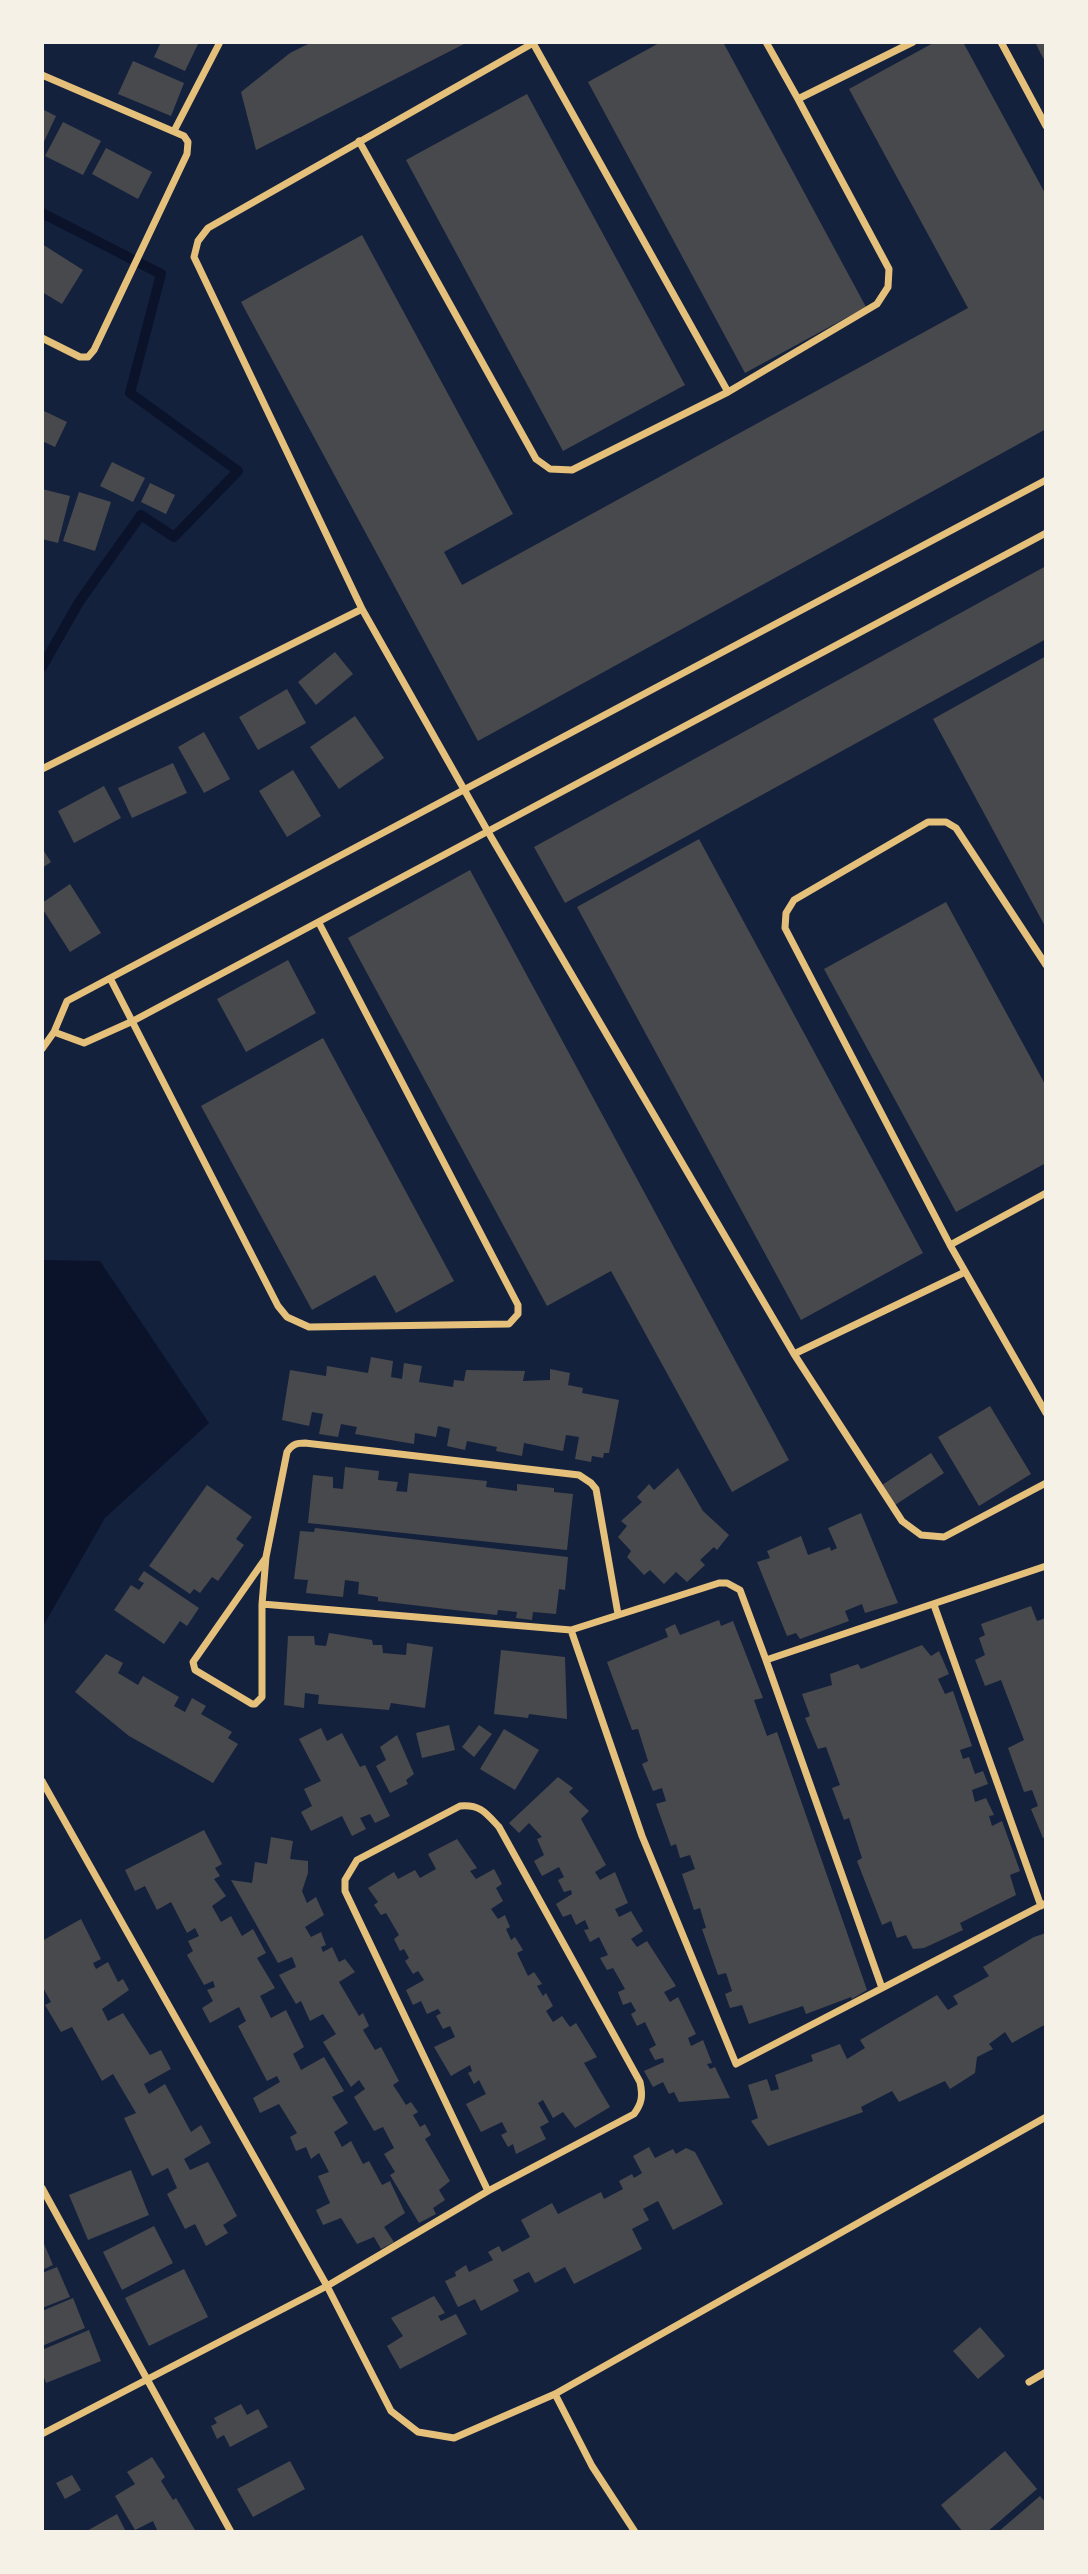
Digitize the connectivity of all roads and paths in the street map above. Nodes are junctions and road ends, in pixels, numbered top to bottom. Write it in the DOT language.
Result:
graph roads {
  1 [pos="220,42"];
  2 [pos="766,42"];
  3 [pos="913,42"];
  4 [pos="1001,42"];
  5 [pos="534,43"];
  6 [pos="42,75"];
  7 [pos="798,99"];
  8 [pos="1046,126"];
  9 [pos="174,131"];
  10 [pos="359,141"];
  11 [pos="42,338"];
  12 [pos="728,392"];
  13 [pos="1046,480"];
  14 [pos="1046,533"];
  15 [pos="362,608"];
  16 [pos="42,769"];
  17 [pos="466,789"];
  18 [pos="487,830"];
  19 [pos="319,923"];
  20 [pos="1046,965"];
  21 [pos="111,980"];
  22 [pos="133,1021"];
  23 [pos="54,1032"];
  24 [pos="42,1049"];
  25 [pos="1046,1193"];
  26 [pos="950,1245"];
  27 [pos="965,1272"];
  28 [pos="794,1354"];
  29 [pos="1046,1413"];
  30 [pos="1046,1483"];
  31 [pos="266,1557"];
  32 [pos="1046,1566"];
  33 [pos="262,1604"];
  34 [pos="934,1605"];
  35 [pos="618,1614"];
  36 [pos="571,1630"];
  37 [pos="766,1660"];
  38 [pos="42,1781"];
  39 [pos="1043,1905"];
  40 [pos="883,1989"];
  41 [pos="1046,2117"];
  42 [pos="42,2188"];
  43 [pos="488,2191"];
  44 [pos="327,2286"];
  45 [pos="1046,2372"];
  46 [pos="146,2381"];
  47 [pos="1030,2382"];
  48 [pos="555,2394"];
  49 [pos="42,2434"];
  50 [pos="231,2532"];
  51 [pos="635,2532"];
  1 -- 9 [label="street"];
  2 -- 7 [label="street"];
  3 -- 7 [label="street"];
  4 -- 8 [label="street"];
  5 -- 10 [label="street"];
  5 -- 12 [label="street"];
  6 -- 9 [label="street"];
  7 -- 12 [label="street"];
  9 -- 11 [label="street"];
  10 -- 12 [label="street"];
  10 -- 15 [label="street"];
  13 -- 17 [label="street"];
  14 -- 18 [label="street"];
  15 -- 16 [label="street"];
  15 -- 17 [label="street"];
  17 -- 18 [label="street"];
  17 -- 21 [label="street"];
  18 -- 19 [label="street"];
  18 -- 28 [label="street"];
  19 -- 22 [label="street"];
  19 -- 22 [label="street"];
  20 -- 26 [label="street"];
  21 -- 22 [label="street"];
  21 -- 23 [label="street"];
  22 -- 23 [label="street"];
  23 -- 24 [label="street"];
  25 -- 26 [label="street"];
  26 -- 27 [label="street"];
  27 -- 28 [label="street"];
  27 -- 29 [label="street"];
  28 -- 30 [label="street"];
  31 -- 33 [label="street"];
  31 -- 33 [label="street"];
  31 -- 35 [label="street"];
  32 -- 34 [label="street"];
  33 -- 36 [label="street"];
  34 -- 37 [label="street"];
  34 -- 39 [label="street"];
  35 -- 36 [label="street"];
  35 -- 37 [label="street"];
  36 -- 40 [label="street"];
  37 -- 40 [label="street"];
  38 -- 44 [label="street"];
  39 -- 40 [label="street"];
  41 -- 48 [label="street"];
  42 -- 46 [label="street"];
  43 -- 43 [label="street"];
  43 -- 44 [label="street"];
  44 -- 46 [label="street"];
  44 -- 48 [label="street"];
  45 -- 47 [label="street"];
  46 -- 49 [label="street"];
  46 -- 50 [label="street"];
  48 -- 51 [label="street"];
}
